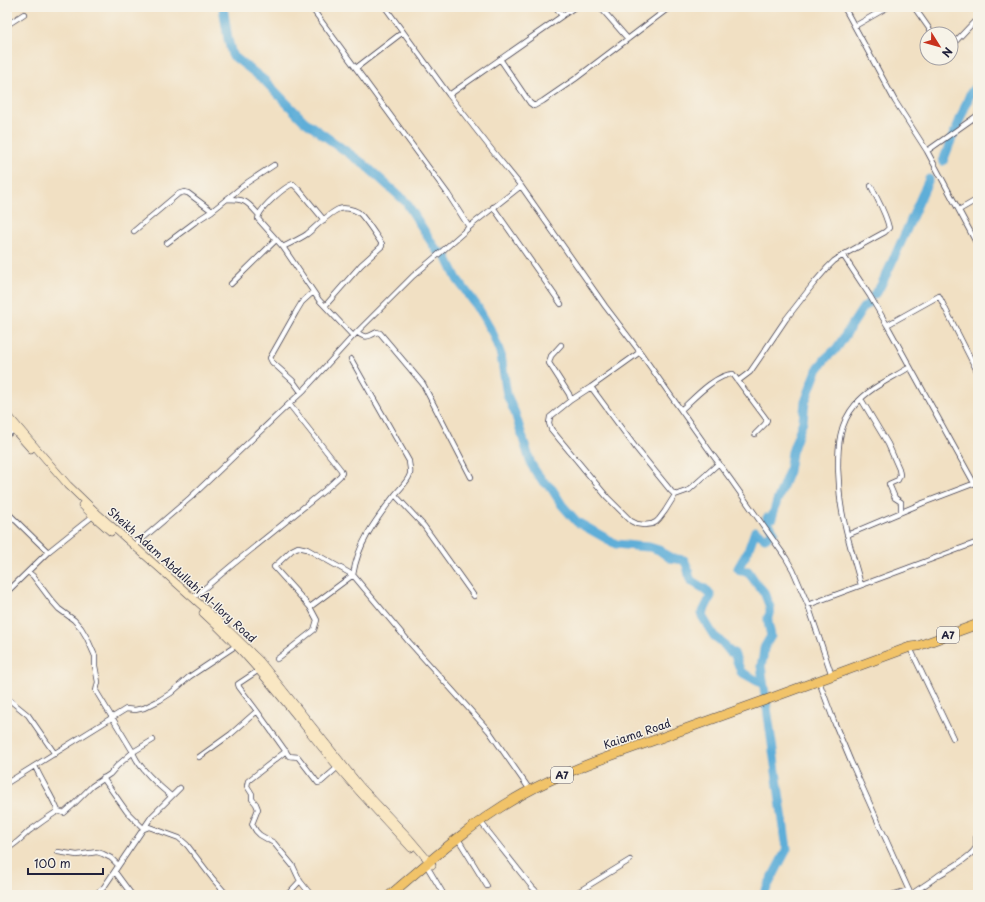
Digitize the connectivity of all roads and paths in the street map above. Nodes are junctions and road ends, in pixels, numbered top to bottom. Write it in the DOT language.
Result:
graph roads {
  1 [pos="311,7"];
  2 [pos="385,7"];
  3 [pos="556,7"];
  4 [pos="575,7"];
  5 [pos="600,7"];
  6 [pos="670,7"];
  7 [pos="844,7"];
  8 [pos="888,7"];
  9 [pos="914,7"];
  10 [pos="24,14"];
  11 [pos="562,16"];
  12 [pos="973,23"];
  13 [pos="7,25"];
  14 [pos="855,26"];
  15 [pos="927,26"];
  16 [pos="403,32"];
  17 [pos="959,38"];
  18 [pos="628,39"];
  19 [pos="500,60"];
  20 [pos="356,68"];
  21 [pos="449,95"];
  22 [pos="978,115"];
  23 [pos="927,151"];
  24 [pos="274,165"];
  25 [pos="521,186"];
  26 [pos="871,186"];
  27 [pos="227,199"];
  28 [pos="978,199"];
  29 [pos="493,207"];
  30 [pos="959,210"];
  31 [pos="212,211"];
  32 [pos="259,215"];
  33 [pos="324,220"];
  34 [pos="469,227"];
  35 [pos="134,231"];
  36 [pos="276,240"];
  37 [pos="167,243"];
  38 [pos="978,246"];
  39 [pos="282,248"];
  40 [pos="843,255"];
  41 [pos="232,284"];
  42 [pos="313,292"];
  43 [pos="561,304"];
  44 [pos="326,306"];
  45 [pos="887,325"];
  46 [pos="355,334"];
  47 [pos="561,345"];
  48 [pos="640,352"];
  49 [pos="351,359"];
  50 [pos="910,367"];
  51 [pos="978,373"];
  52 [pos="738,381"];
  53 [pos="591,387"];
  54 [pos="301,392"];
  55 [pos="861,399"];
  56 [pos="571,400"];
  57 [pos="289,404"];
  58 [pos="681,410"];
  59 [pos="7,414"];
  60 [pos="7,422"];
  61 [pos="16,429"];
  62 [pos="755,434"];
  63 [pos="7,435"];
  64 [pos="719,464"];
  65 [pos="471,477"];
  66 [pos="976,483"];
  67 [pos="394,495"];
  68 [pos="675,495"];
  69 [pos="7,512"];
  70 [pos="901,512"];
  71 [pos="93,516"];
  72 [pos="847,535"];
  73 [pos="978,542"];
  74 [pos="134,546"];
  75 [pos="48,552"];
  76 [pos="28,572"];
  77 [pos="353,576"];
  78 [pos="861,585"];
  79 [pos="7,592"];
  80 [pos="474,596"];
  81 [pos="194,598"];
  82 [pos="808,605"];
  83 [pos="310,607"];
  84 [pos="978,624"];
  85 [pos="237,645"];
  86 [pos="914,648"];
  87 [pos="277,659"];
  88 [pos="259,670"];
  89 [pos="832,676"];
  90 [pos="820,684"];
  91 [pos="7,698"];
  92 [pos="763,702"];
  93 [pos="257,711"];
  94 [pos="113,717"];
  95 [pos="953,738"];
  96 [pos="153,740"];
  97 [pos="286,751"];
  98 [pos="133,752"];
  99 [pos="55,754"];
  100 [pos="199,757"];
  101 [pos="35,766"];
  102 [pos="338,767"];
  103 [pos="103,778"];
  104 [pos="7,783"];
  105 [pos="180,788"];
  106 [pos="530,790"];
  107 [pos="171,796"];
  108 [pos="58,811"];
  109 [pos="978,811"];
  110 [pos="483,824"];
  111 [pos="144,829"];
  112 [pos="460,842"];
  113 [pos="7,849"];
  114 [pos="58,852"];
  115 [pos="630,860"];
  116 [pos="118,865"];
  117 [pos="429,865"];
  118 [pos="115,872"];
  119 [pos="300,881"];
  120 [pos="487,886"];
  121 [pos="910,893"];
  122 [pos="577,894"];
  123 [pos="95,895"];
  124 [pos="132,895"];
  125 [pos="227,895"];
  126 [pos="287,895"];
  127 [pos="312,895"];
  128 [pos="390,895"];
  129 [pos="397,895"];
  130 [pos="444,895"];
  131 [pos="540,895"];
  132 [pos="892,895"];
  1 -- 20 [label="street"];
  2 -- 16 [label="street"];
  3 -- 11 [label="street"];
  4 -- 11 [label="street"];
  5 -- 18 [label="street"];
  6 -- 18 [label="street"];
  7 -- 14 [label="street"];
  8 -- 14 [label="street"];
  9 -- 15 [label="street"];
  10 -- 13 [label="street"];
  11 -- 19 [label="street"];
  12 -- 17 [label="street"];
  14 -- 23 [label="street"];
  16 -- 20 [label="street"];
  16 -- 21 [label="street"];
  18 -- 19 [label="street"];
  19 -- 21 [label="street"];
  20 -- 34 [label="street"];
  21 -- 25 [label="street"];
  22 -- 23 [label="street"];
  23 -- 30 [label="street"];
  24 -- 27 [label="street"];
  25 -- 29 [label="street"];
  25 -- 48 [label="street"];
  26 -- 40 [label="street"];
  27 -- 31 [label="street"];
  27 -- 32 [label="street"];
  28 -- 30 [label="street"];
  29 -- 34 [label="street"];
  29 -- 43 [label="street"];
  30 -- 38 [label="street"];
  31 -- 35 [label="street"];
  31 -- 37 [label="street"];
  32 -- 33 [label="street"];
  32 -- 36 [label="street"];
  33 -- 39 [label="street"];
  33 -- 44 [label="street"];
  34 -- 46 [label="street"];
  36 -- 39 [label="street"];
  36 -- 41 [label="street"];
  39 -- 42 [label="street"];
  40 -- 45 [label="street"];
  40 -- 52 [label="street"];
  42 -- 44 [label="street"];
  42 -- 54 [label="street"];
  44 -- 46 [label="street"];
  45 -- 50 [label="street"];
  45 -- 51 [label="street"];
  46 -- 54 [label="street"];
  46 -- 65 [label="street"];
  47 -- 56 [label="street"];
  48 -- 53 [label="street"];
  48 -- 58 [label="street"];
  49 -- 67 [label="street"];
  50 -- 55 [label="street"];
  50 -- 66 [label="street"];
  52 -- 58 [label="street"];
  52 -- 62 [label="street"];
  53 -- 56 [label="street"];
  53 -- 68 [label="street"];
  54 -- 57 [label="street"];
  55 -- 70 [label="street"];
  55 -- 72 [label="street"];
  56 -- 68 [label="street"];
  57 -- 74 [label="street"];
  57 -- 81 [label="street"];
  58 -- 64 [label="street"];
  59 -- 61 [label="street, Sheikh Adam Abdullahi Al-Ilory Road"];
  60 -- 61 [label="street, Sheikh Adam Abdullahi Al-Ilory Road"];
  61 -- 63 [label="street"];
  61 -- 71 [label="street, Sheikh Adam Abdullahi Al-Ilory Road"];
  61 -- 74 [label="street, Sheikh Adam Abdullahi Al-Ilory Road"];
  64 -- 68 [label="street"];
  64 -- 82 [label="street"];
  66 -- 70 [label="street"];
  67 -- 77 [label="street"];
  67 -- 80 [label="street"];
  69 -- 75 [label="street"];
  70 -- 72 [label="street"];
  71 -- 75 [label="street"];
  71 -- 85 [label="street, Sheikh Adam Abdullahi Al-Ilory Road"];
  72 -- 78 [label="street"];
  73 -- 78 [label="street"];
  74 -- 81 [label="street, Sheikh Adam Abdullahi Al-Ilory Road"];
  75 -- 76 [label="street"];
  76 -- 79 [label="street"];
  76 -- 94 [label="street"];
  77 -- 83 [label="street"];
  77 -- 83 [label="street"];
  77 -- 106 [label="street"];
  78 -- 82 [label="street"];
  81 -- 117 [label="street, Sheikh Adam Abdullahi Al-Ilory Road"];
  82 -- 89 [label="street"];
  83 -- 87 [label="street"];
  84 -- 86 [label="highway, Kaiama Road / A7"];
  85 -- 88 [label="street, Sheikh Adam Abdullahi Al-Ilory Road"];
  85 -- 94 [label="street"];
  86 -- 89 [label="highway, Kaiama Road / A7"];
  86 -- 90 [label="highway, Kaiama Road / A7"];
  86 -- 95 [label="street"];
  88 -- 93 [label="street"];
  88 -- 102 [label="street, Sheikh Adam Abdullahi Al-Ilory Road"];
  89 -- 92 [label="highway, Kaiama Road / A7"];
  90 -- 92 [label="highway, Kaiama Road / A7"];
  90 -- 121 [label="street"];
  91 -- 99 [label="street"];
  92 -- 106 [label="highway, Kaiama Road / A7"];
  92 -- 110 [label="highway, Kaiama Road / A7"];
  93 -- 97 [label="street"];
  93 -- 100 [label="street"];
  94 -- 98 [label="street"];
  94 -- 99 [label="street"];
  96 -- 98 [label="street"];
  97 -- 102 [label="street"];
  97 -- 119 [label="street"];
  98 -- 103 [label="street"];
  98 -- 107 [label="street"];
  99 -- 101 [label="street"];
  101 -- 104 [label="street"];
  101 -- 108 [label="street"];
  102 -- 117 [label="street, Sheikh Adam Abdullahi Al-Ilory Road"];
  103 -- 108 [label="street"];
  103 -- 111 [label="street"];
  105 -- 107 [label="street"];
  106 -- 117 [label="highway, Kaiama Road / A7"];
  107 -- 111 [label="street"];
  108 -- 113 [label="street"];
  109 -- 121 [label="street"];
  110 -- 112 [label="highway, Kaiama Road / A7"];
  110 -- 131 [label="street"];
  111 -- 116 [label="street"];
  111 -- 125 [label="street"];
  112 -- 117 [label="highway, Kaiama Road / A7"];
  112 -- 120 [label="street"];
  114 -- 116 [label="street"];
  115 -- 122 [label="street"];
  116 -- 118 [label="street"];
  117 -- 128 [label="highway, Kaiama Road / A7"];
  117 -- 129 [label="highway, Kaiama Road / A7"];
  117 -- 130 [label="street"];
  118 -- 123 [label="street"];
  118 -- 124 [label="street"];
  119 -- 126 [label="street"];
  119 -- 127 [label="street"];
  121 -- 132 [label="street"];
}
